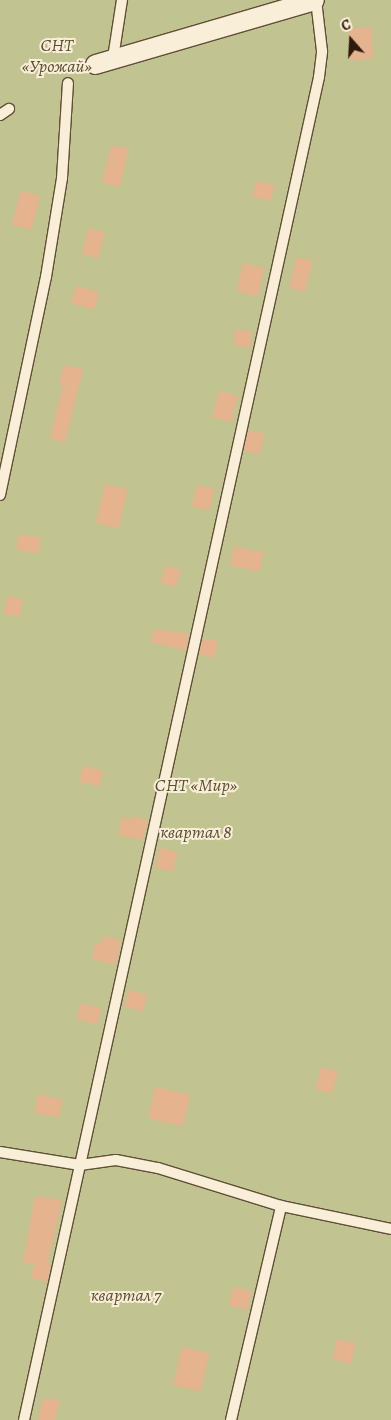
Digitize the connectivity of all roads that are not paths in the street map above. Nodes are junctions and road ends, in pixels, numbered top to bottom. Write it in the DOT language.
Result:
graph roads {
  1 [pos="122,0"];
  2 [pos="315,0"];
  3 [pos="104,61"];
  4 [pos="68,83"];
  5 [pos="9,109"];
  6 [pos="0,115"];
  7 [pos="0,495"];
  8 [pos="0,1152"];
  9 [pos="80,1165"];
  10 [pos="281,1206"];
  11 [pos="391,1229"];
  12 [pos="24,1420"];
  13 [pos="231,1420"];
  1 -- 3 [label="lane"];
  2 -- 3 [label="street"];
  2 -- 9 [label="lane"];
  4 -- 7 [label="lane"];
  5 -- 6 [label="lane"];
  8 -- 9 [label="lane"];
  9 -- 10 [label="lane"];
  9 -- 12 [label="lane"];
  10 -- 11 [label="lane"];
  10 -- 13 [label="lane"];
}
